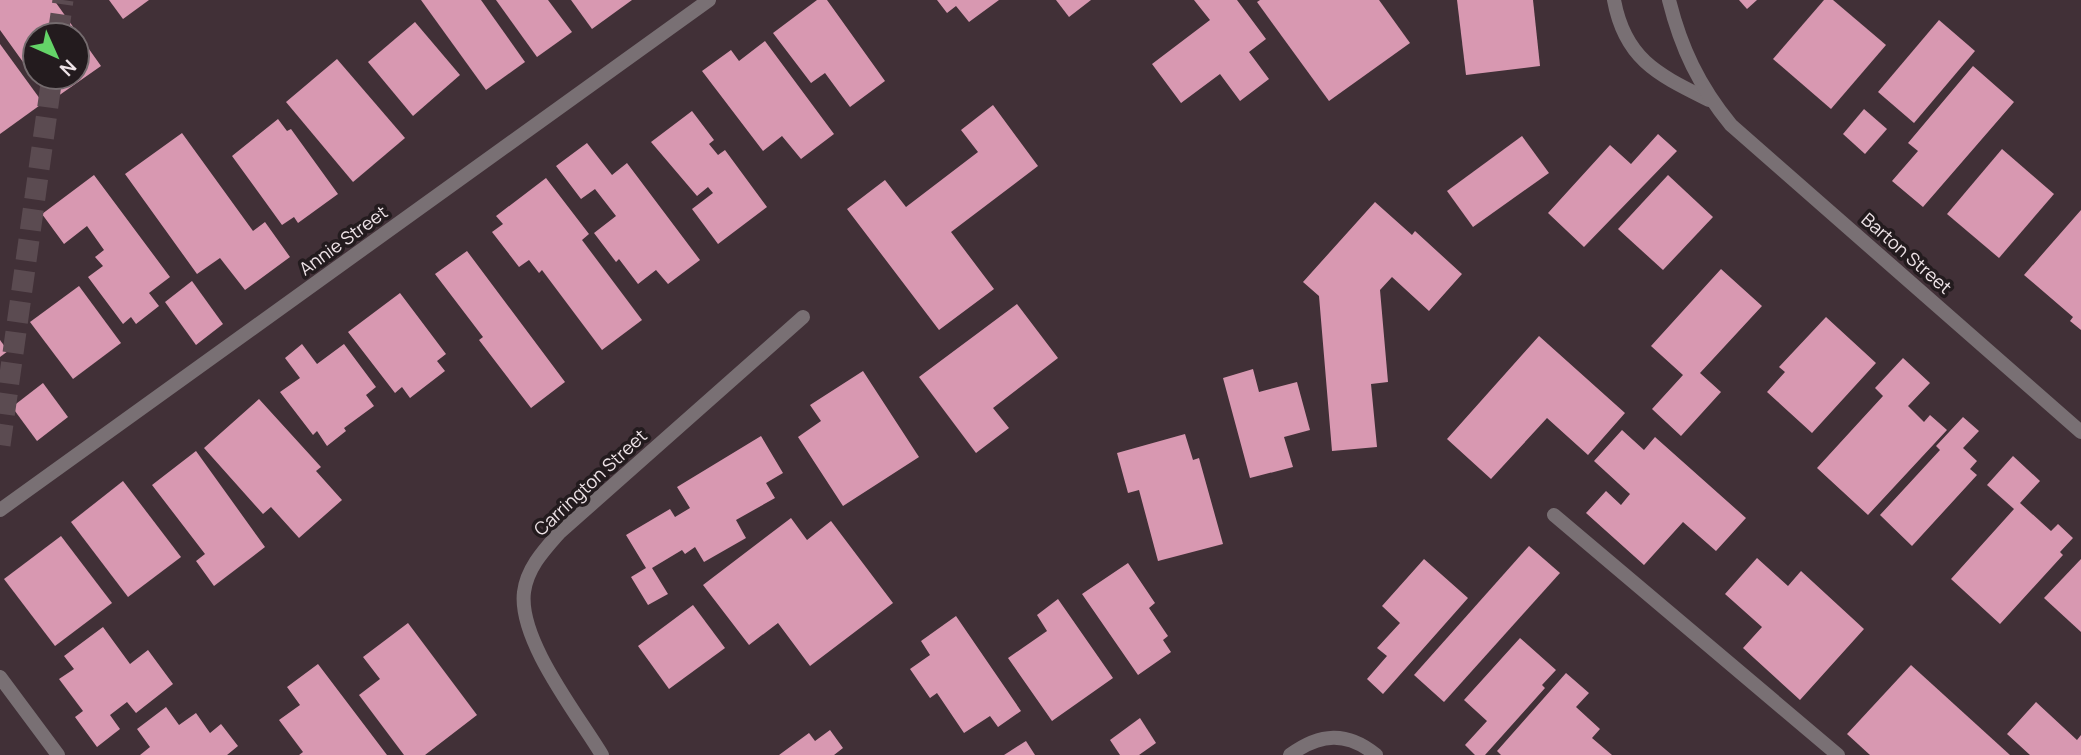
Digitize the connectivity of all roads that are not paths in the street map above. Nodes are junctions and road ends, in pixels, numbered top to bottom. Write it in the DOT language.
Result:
graph roads {
  1 [pos="709,0"];
  2 [pos="1614,0"];
  3 [pos="1669,0"];
  4 [pos="1711,100"];
  5 [pos="803,317"];
  6 [pos="2081,432"];
  7 [pos="0,510"];
  8 [pos="1554,515"];
  9 [pos="0,677"];
  10 [pos="58,755"];
  11 [pos="602,755"];
  12 [pos="1290,755"];
  13 [pos="1376,755"];
  14 [pos="1838,755"];
  1 -- 7 [label="street, Annie Street"];
  2 -- 4 [label="street, Barton Street"];
  3 -- 4 [label="street, Barton Street"];
  4 -- 6 [label="street, Barton Street"];
  5 -- 11 [label="street, Carrington Street"];
  8 -- 14 [label="street"];
  9 -- 10 [label="street"];
  12 -- 13 [label="street"];
}
